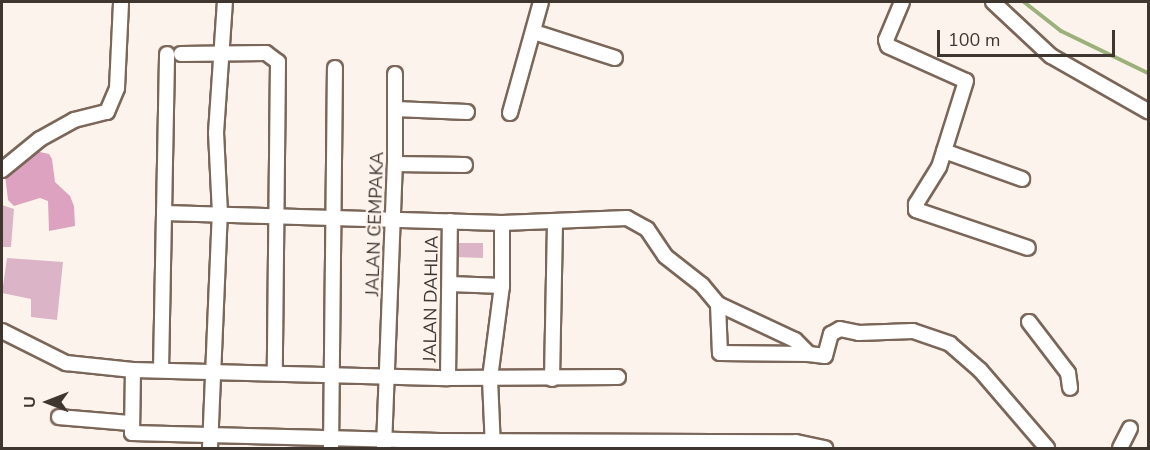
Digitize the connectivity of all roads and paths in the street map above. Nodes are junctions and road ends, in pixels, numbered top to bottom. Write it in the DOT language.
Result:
graph roads {
  1 [pos="121,2"];
  2 [pos="225,2"];
  3 [pos="542,2"];
  4 [pos="902,2"];
  5 [pos="993,2"];
  6 [pos="534,32"];
  7 [pos="220,54"];
  8 [pos="615,58"];
  9 [pos="334,68"];
  10 [pos="395,74"];
  11 [pos="395,109"];
  12 [pos="1149,111"];
  13 [pos="466,112"];
  14 [pos="510,113"];
  15 [pos="944,151"];
  16 [pos="395,164"];
  17 [pos="465,165"];
  18 [pos="2,170"];
  19 [pos="1022,178"];
  20 [pos="164,213"];
  21 [pos="220,214"];
  22 [pos="277,217"];
  23 [pos="333,218"];
  24 [pos="394,219"];
  25 [pos="450,221"];
  26 [pos="502,223"];
  27 [pos="555,223"];
  28 [pos="1028,248"];
  29 [pos="450,284"];
  30 [pos="501,286"];
  31 [pos="718,304"];
  32 [pos="1029,322"];
  33 [pos="2,331"];
  34 [pos="809,354"];
  35 [pos="133,370"];
  36 [pos="161,370"];
  37 [pos="215,372"];
  38 [pos="275,373"];
  39 [pos="332,374"];
  40 [pos="387,375"];
  41 [pos="618,377"];
  42 [pos="448,378"];
  43 [pos="490,378"];
  44 [pos="552,379"];
  45 [pos="1070,388"];
  46 [pos="59,417"];
  47 [pos="129,423"];
  48 [pos="1130,428"];
  49 [pos="150,441"];
  50 [pos="1044,441"];
  51 [pos="210,442"];
  52 [pos="269,443"];
  53 [pos="331,443"];
  54 [pos="384,444"];
  55 [pos="440,445"];
  56 [pos="493,445"];
  57 [pos="675,445"];
  58 [pos="825,448"];
  59 [pos="1120,448"];
  1 -- 18 [label="street"];
  2 -- 7 [label="street"];
  3 -- 6 [label="street"];
  4 -- 15 [label="street"];
  5 -- 12 [label="street"];
  6 -- 8 [label="street"];
  6 -- 14 [label="street"];
  7 -- 20 [label="street"];
  7 -- 21 [label="street"];
  7 -- 22 [label="street"];
  9 -- 23 [label="street"];
  10 -- 11 [label="street, JALAN CEMPAKA"];
  11 -- 13 [label="street"];
  11 -- 16 [label="street, JALAN CEMPAKA"];
  15 -- 19 [label="street"];
  15 -- 28 [label="street"];
  16 -- 17 [label="street"];
  16 -- 24 [label="street, JALAN CEMPAKA"];
  20 -- 21 [label="street"];
  20 -- 36 [label="street"];
  21 -- 22 [label="street"];
  21 -- 37 [label="street"];
  22 -- 23 [label="street"];
  22 -- 38 [label="street"];
  23 -- 24 [label="street"];
  23 -- 39 [label="street"];
  24 -- 25 [label="street"];
  24 -- 40 [label="street, JALAN CEMPAKA"];
  25 -- 26 [label="street"];
  25 -- 29 [label="street, JALAN DAHLIA"];
  26 -- 27 [label="street"];
  26 -- 30 [label="street"];
  27 -- 31 [label="street"];
  27 -- 44 [label="street"];
  29 -- 30 [label="street"];
  29 -- 42 [label="street, JALAN DAHLIA"];
  30 -- 43 [label="street"];
  31 -- 34 [label="street"];
  31 -- 34 [label="street"];
  32 -- 45 [label="street"];
  33 -- 35 [label="street"];
  34 -- 50 [label="street"];
  35 -- 36 [label="street"];
  35 -- 47 [label="street"];
  36 -- 37 [label="street"];
  37 -- 38 [label="street"];
  37 -- 51 [label="street"];
  38 -- 39 [label="street"];
  39 -- 40 [label="street"];
  39 -- 53 [label="street"];
  40 -- 42 [label="street"];
  40 -- 54 [label="street, JALAN CEMPAKA"];
  41 -- 44 [label="street"];
  42 -- 43 [label="street"];
  43 -- 44 [label="street"];
  43 -- 56 [label="street"];
  46 -- 47 [label="street"];
  47 -- 49 [label="street"];
  48 -- 59 [label="street"];
  49 -- 51 [label="street"];
  51 -- 52 [label="street"];
  52 -- 53 [label="street"];
  53 -- 54 [label="street"];
  54 -- 55 [label="street"];
  55 -- 56 [label="street"];
  56 -- 57 [label="street"];
  57 -- 58 [label="street"];
}
